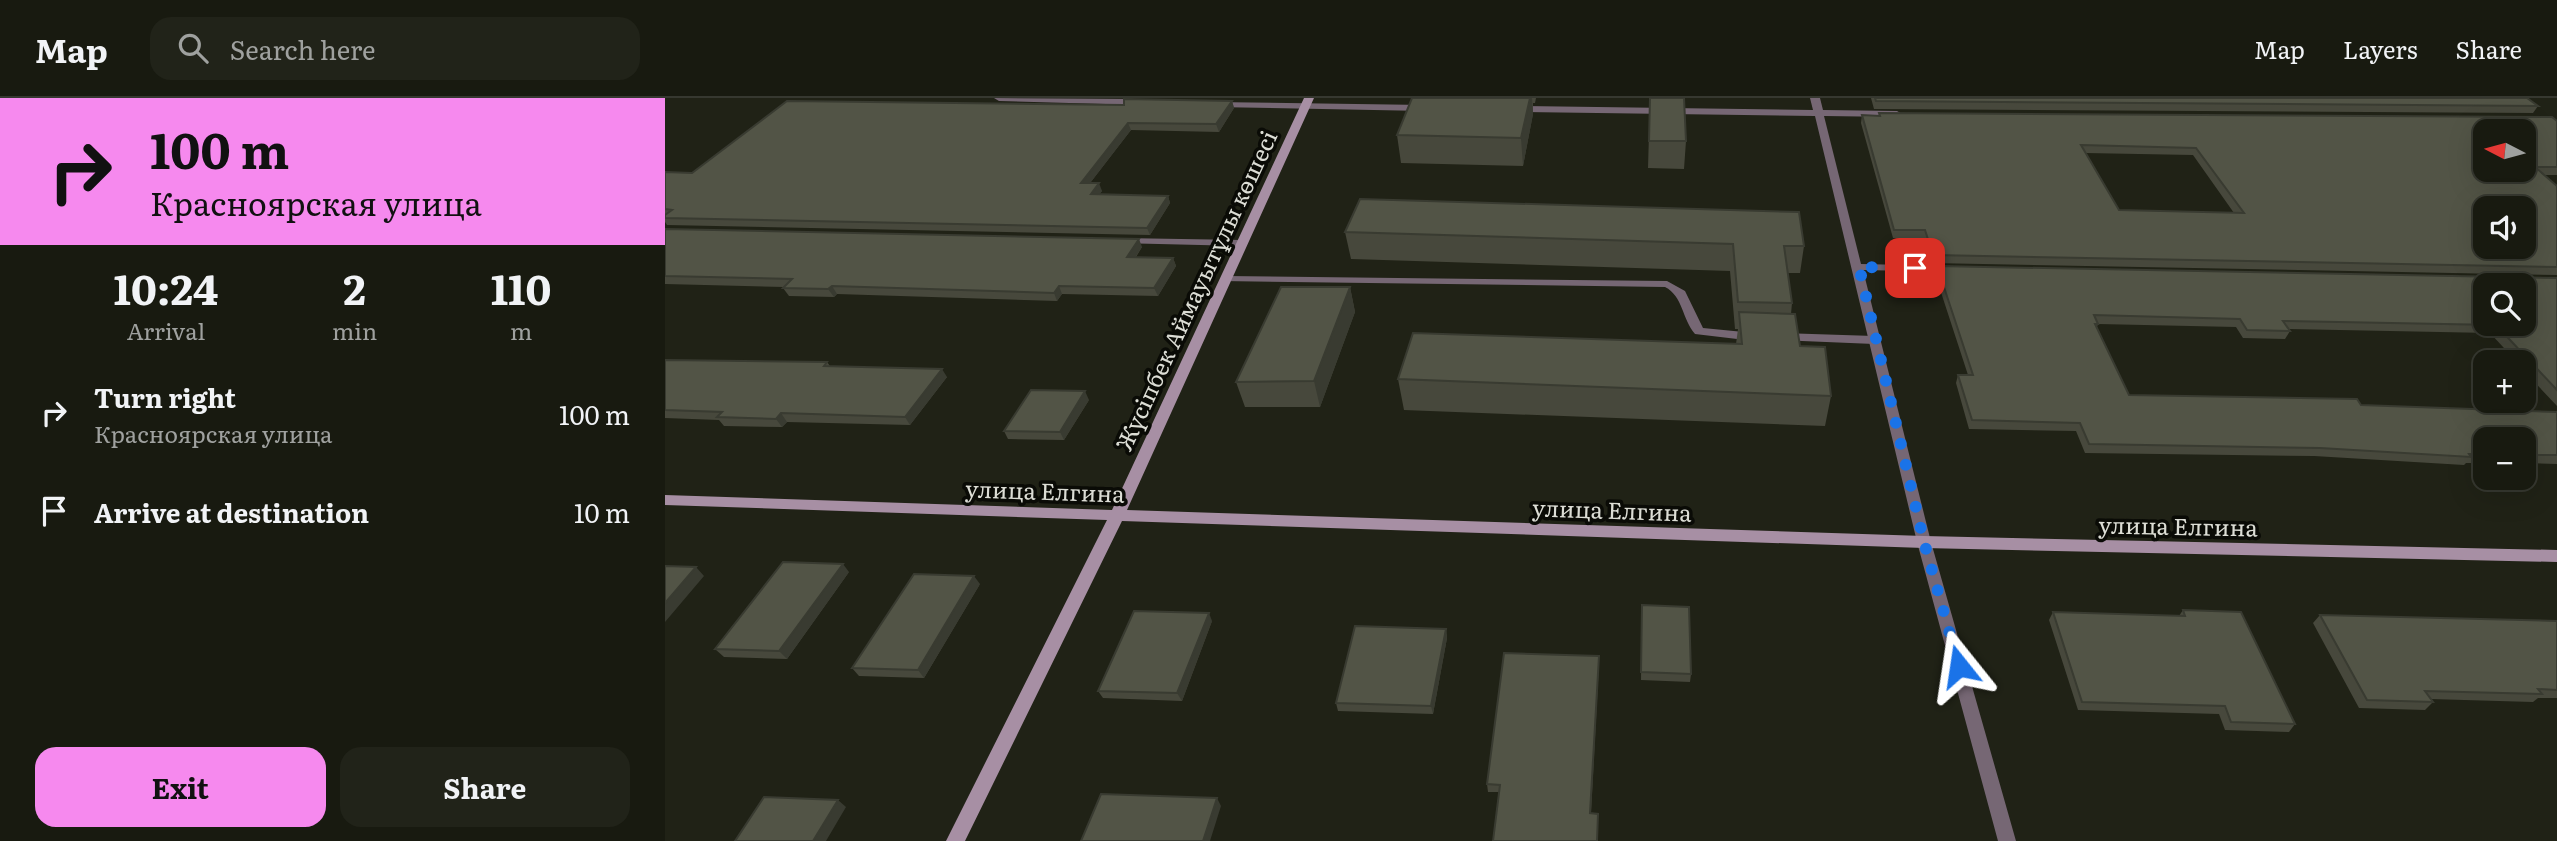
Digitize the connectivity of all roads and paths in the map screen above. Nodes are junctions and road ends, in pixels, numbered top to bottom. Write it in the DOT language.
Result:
graph roads {
  1 [pos="999,98"];
  2 [pos="1815,98"];
  3 [pos="1152,102"];
  4 [pos="1307,102"];
  5 [pos="1207,103"];
  6 [pos="1443,108"];
  7 [pos="1499,109"];
  8 [pos="1818,114"];
  9 [pos="1902,114"];
  10 [pos="1104,240"];
  11 [pos="1242,243"];
  12 [pos="1859,267"];
  13 [pos="1970,269"];
  14 [pos="1225,279"];
  15 [pos="1874,340"];
  16 [pos="665,500"];
  17 [pos="1117,515"];
  18 [pos="1924,542"];
  19 [pos="2557,556"];
  20 [pos="955,841"];
  21 [pos="2007,841"];
  1 -- 3 [label="street"];
  2 -- 8 [label="street"];
  4 -- 5 [label="street"];
  4 -- 6 [label="street"];
  4 -- 11 [label="street, Жүсіпбек Аймауытұлы көшесі"];
  7 -- 8 [label="street"];
  8 -- 9 [label="street"];
  8 -- 12 [label="street"];
  10 -- 11 [label="street"];
  11 -- 14 [label="street, Жүсіпбек Аймауытұлы көшесі"];
  12 -- 13 [label="street"];
  12 -- 15 [label="street"];
  14 -- 15 [label="street"];
  14 -- 17 [label="street, Жүсіпбек Аймауытұлы көшесі"];
  15 -- 18 [label="street"];
  16 -- 17 [label="street, улица Елгина"];
  17 -- 18 [label="street, улица Елгина"];
  17 -- 20 [label="street, Жүсіпбек Аймауытұлы көшесі"];
  18 -- 19 [label="street, улица Елгина"];
  18 -- 21 [label="street"];
}
